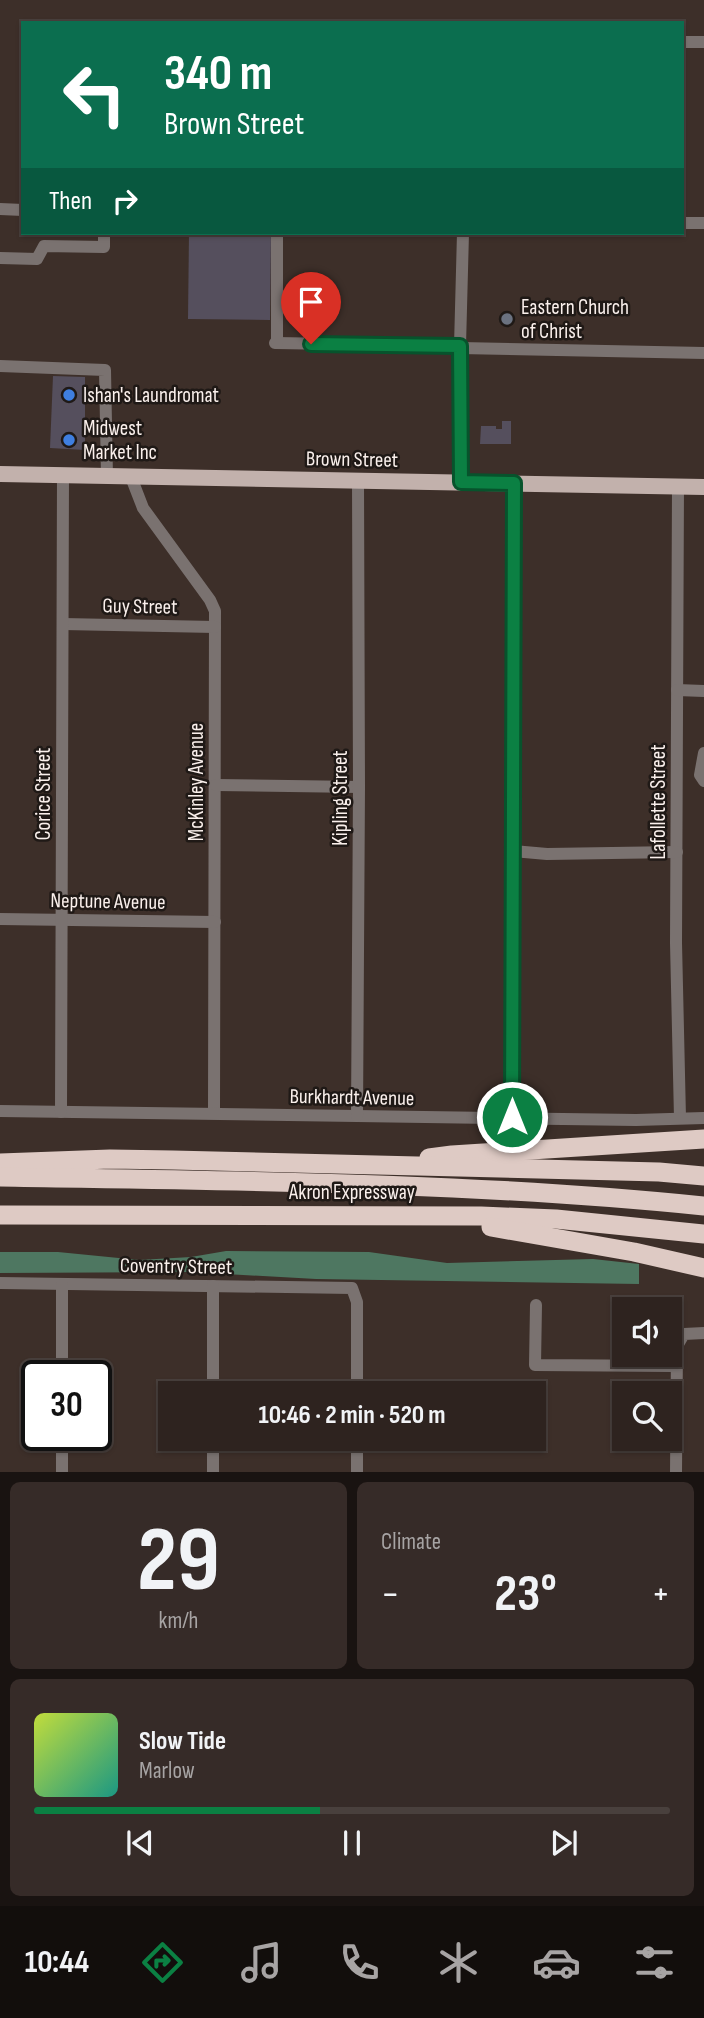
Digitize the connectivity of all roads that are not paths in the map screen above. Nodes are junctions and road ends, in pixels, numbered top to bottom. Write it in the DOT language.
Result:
graph roads {
  1 [pos="684,42"];
  2 [pos="704,42"];
  3 [pos="0,209"];
  4 [pos="21,210"];
  5 [pos="684,223"];
  6 [pos="704,223"];
  7 [pos="104,235"];
  8 [pos="277,235"];
  9 [pos="463,235"];
  10 [pos="0,258"];
  11 [pos="460,347"];
  12 [pos="704,353"];
  13 [pos="0,366"];
  14 [pos="0,474"];
  15 [pos="63,476"];
  16 [pos="107,477"];
  17 [pos="131,477"];
  18 [pos="358,481"];
  19 [pos="461,482"];
  20 [pos="514,483"];
  21 [pos="678,486"];
  22 [pos="704,487"];
  23 [pos="64,624"];
  24 [pos="215,627"];
  25 [pos="677,690"];
  26 [pos="704,691"];
  27 [pos="703,755"];
  28 [pos="704,781"];
  29 [pos="216,785"];
  30 [pos="359,787"];
  31 [pos="513,851"];
  32 [pos="677,852"];
  33 [pos="0,919"];
  34 [pos="62,920"];
  35 [pos="215,922"];
  36 [pos="0,1111"];
  37 [pos="61,1112"];
  38 [pos="214,1113"];
  39 [pos="357,1116"];
  40 [pos="512,1117"];
  41 [pos="680,1118"];
  42 [pos="704,1118"];
  43 [pos="704,1139"];
  44 [pos="0,1163"];
  45 [pos="381,1166"];
  46 [pos="704,1176"];
  47 [pos="0,1177"];
  48 [pos="704,1206"];
  49 [pos="392,1214"];
  50 [pos="0,1215"];
  51 [pos="704,1234"];
  52 [pos="704,1270"];
  53 [pos="0,1283"];
  54 [pos="62,1285"];
  55 [pos="213,1286"];
  56 [pos="536,1305"];
  57 [pos="704,1334"];
  58 [pos="682,1337"];
  59 [pos="62,1360"];
  60 [pos="612,1366"];
  61 [pos="676,1367"];
  62 [pos="213,1381"];
  63 [pos="356,1381"];
  64 [pos="62,1451"];
  65 [pos="213,1451"];
  66 [pos="356,1451"];
  67 [pos="62,1472"];
  68 [pos="213,1472"];
  69 [pos="356,1472"];
  70 [pos="368,1472"];
  71 [pos="676,1472"];
  1 -- 2 [label="street"];
  3 -- 4 [label="street"];
  5 -- 6 [label="street"];
  7 -- 10 [label="street"];
  8 -- 11 [label="street"];
  9 -- 11 [label="street"];
  11 -- 12 [label="street"];
  11 -- 19 [label="street"];
  13 -- 16 [label="street"];
  14 -- 15 [label="main road, Brown Street"];
  15 -- 16 [label="main road, Brown Street"];
  15 -- 23 [label="street, Corice Street"];
  16 -- 17 [label="main road, Brown Street"];
  17 -- 18 [label="main road, Brown Street"];
  17 -- 24 [label="street, McKinley Avenue"];
  18 -- 19 [label="main road, Brown Street"];
  18 -- 30 [label="street, Kipling Street"];
  19 -- 20 [label="main road, Brown Street"];
  20 -- 21 [label="main road, Brown Street"];
  20 -- 31 [label="street"];
  21 -- 22 [label="main road, Brown Street"];
  21 -- 25 [label="street, Lafollette Street"];
  23 -- 24 [label="street, Guy Street"];
  23 -- 34 [label="street, Corice Street"];
  24 -- 29 [label="street, McKinley Avenue"];
  25 -- 26 [label="street"];
  25 -- 32 [label="street, Lafollette Street"];
  27 -- 28 [label="street"];
  29 -- 30 [label="street"];
  29 -- 35 [label="street, McKinley Avenue"];
  30 -- 39 [label="street, Kipling Street"];
  31 -- 32 [label="street"];
  31 -- 40 [label="street"];
  32 -- 41 [label="street, Lafollette Street"];
  33 -- 34 [label="street, Neptune Avenue"];
  34 -- 35 [label="street, Neptune Avenue"];
  34 -- 37 [label="street, Corice Street"];
  35 -- 38 [label="street, McKinley Avenue"];
  36 -- 37 [label="street, Burkhardt Avenue"];
  37 -- 38 [label="street, Burkhardt Avenue"];
  38 -- 39 [label="street, Burkhardt Avenue"];
  39 -- 40 [label="street, Burkhardt Avenue"];
  40 -- 41 [label="street, Burkhardt Avenue"];
  41 -- 42 [label="street, Burkhardt Avenue"];
  43 -- 45 [label="highway"];
  44 -- 45 [label="highway"];
  45 -- 46 [label="highway"];
  47 -- 48 [label="highway, Akron Expressway"];
  49 -- 50 [label="highway, Akron Expressway"];
  49 -- 51 [label="highway, Akron Expressway"];
  49 -- 52 [label="highway"];
  53 -- 54 [label="street, Coventry Street"];
  54 -- 55 [label="street, Coventry Street"];
  54 -- 59 [label="street"];
  55 -- 62 [label="street"];
  55 -- 63 [label="street, Coventry Street"];
  56 -- 60 [label="street"];
  57 -- 58 [label="street"];
  61 -- 71 [label="street"];
  64 -- 67 [label="street"];
  65 -- 68 [label="street"];
  66 -- 69 [label="street"];
  69 -- 70 [label="street"];
}
